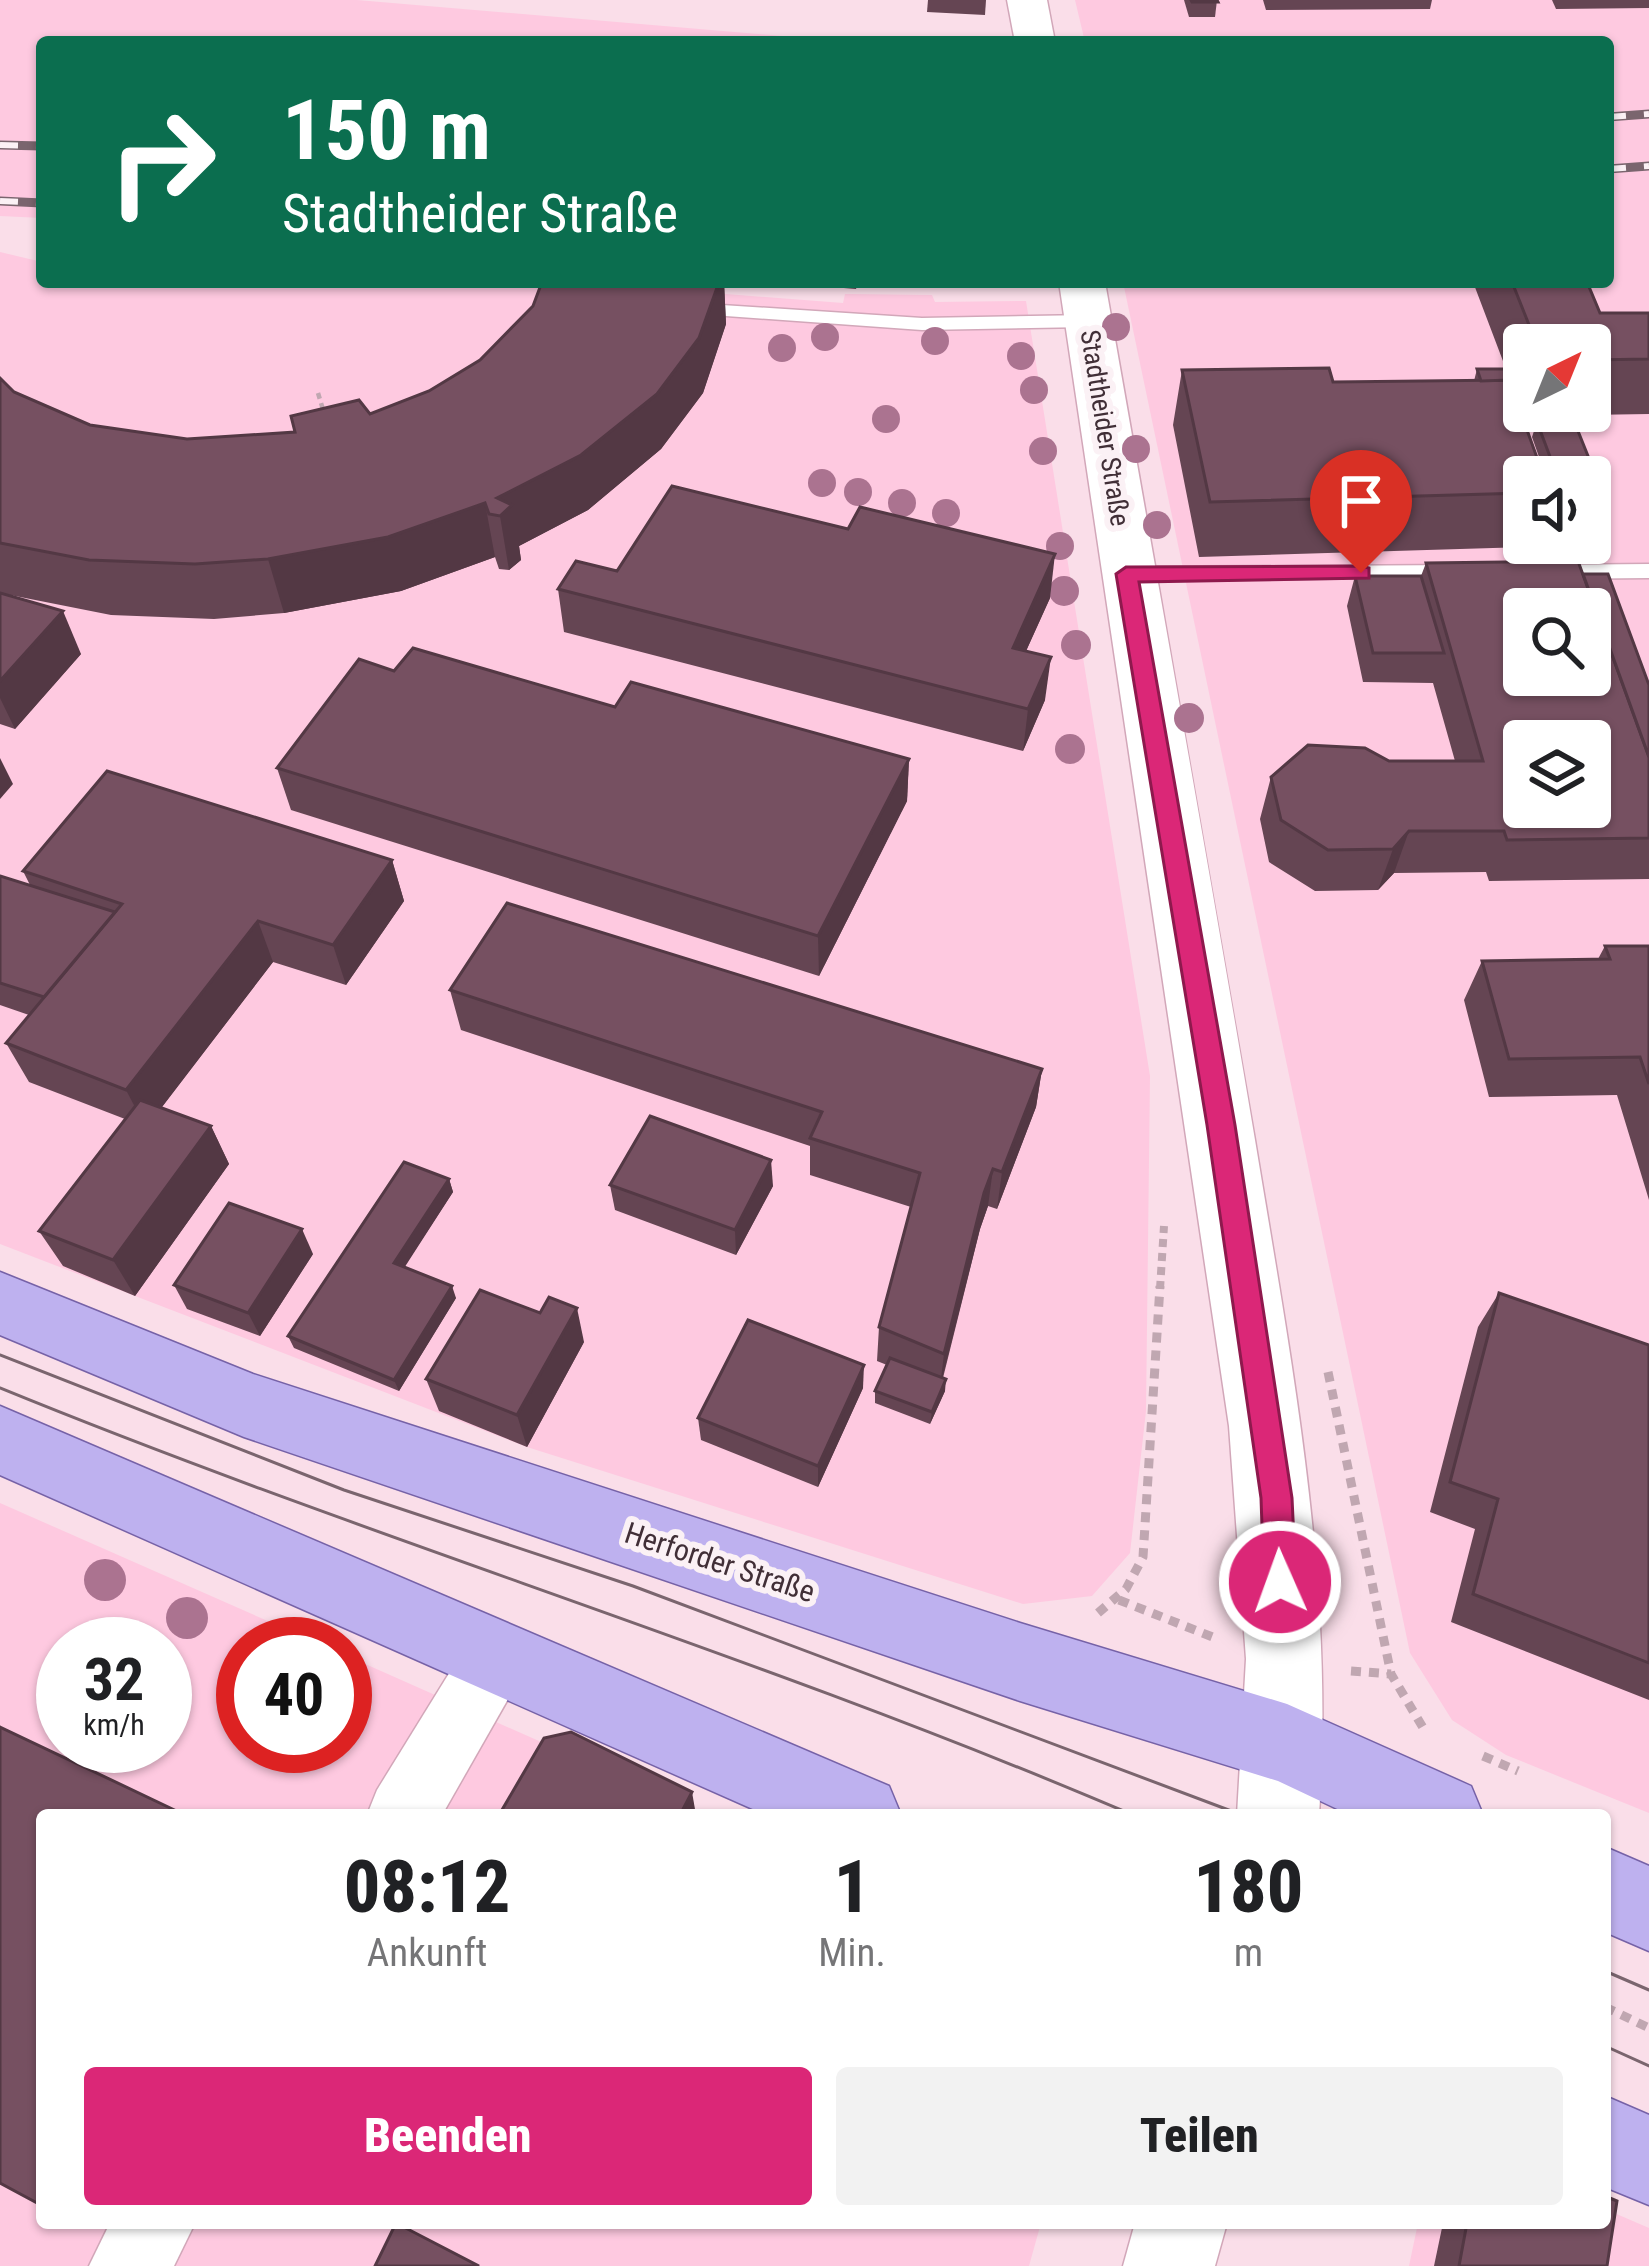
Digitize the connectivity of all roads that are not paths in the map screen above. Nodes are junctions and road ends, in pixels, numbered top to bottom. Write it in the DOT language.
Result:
graph roads {
  1 [pos="1027,0"];
  2 [pos="1034,36"];
  3 [pos="1085,302"];
  4 [pos="668,308"];
  5 [pos="1649,571"];
  6 [pos="1484,572"];
  7 [pos="1532,572"];
  8 [pos="1126,574"];
  9 [pos="0,1303"];
  10 [pos="0,1440"];
  11 [pos="498,1657"];
  12 [pos="1449,1767"];
  13 [pos="1282,1780"];
  14 [pos="406,1809"];
  15 [pos="846,1809"];
  16 [pos="1611,1892"];
  17 [pos="1649,1909"];
  18 [pos="1611,2144"];
  19 [pos="1649,2160"];
  20 [pos="151,2229"];
  21 [pos="1179,2229"];
  22 [pos="129,2266"];
  23 [pos="1168,2266"];
  1 -- 2 [label="street"];
  3 -- 4 [label="lane"];
  3 -- 8 [label="street, Stadtheider Straße"];
  5 -- 7 [label="lane"];
  6 -- 8 [label="lane"];
  8 -- 13 [label="street, Stadtheider Straße"];
  9 -- 13 [label="main road, Herforder Straße"];
  10 -- 11 [label="main road"];
  11 -- 14 [label="street"];
  11 -- 15 [label="main road"];
  12 -- 13 [label="main road, Herforder Straße"];
  16 -- 17 [label="main road"];
  18 -- 19 [label="main road"];
  20 -- 22 [label="street"];
  21 -- 23 [label="street"];
}
